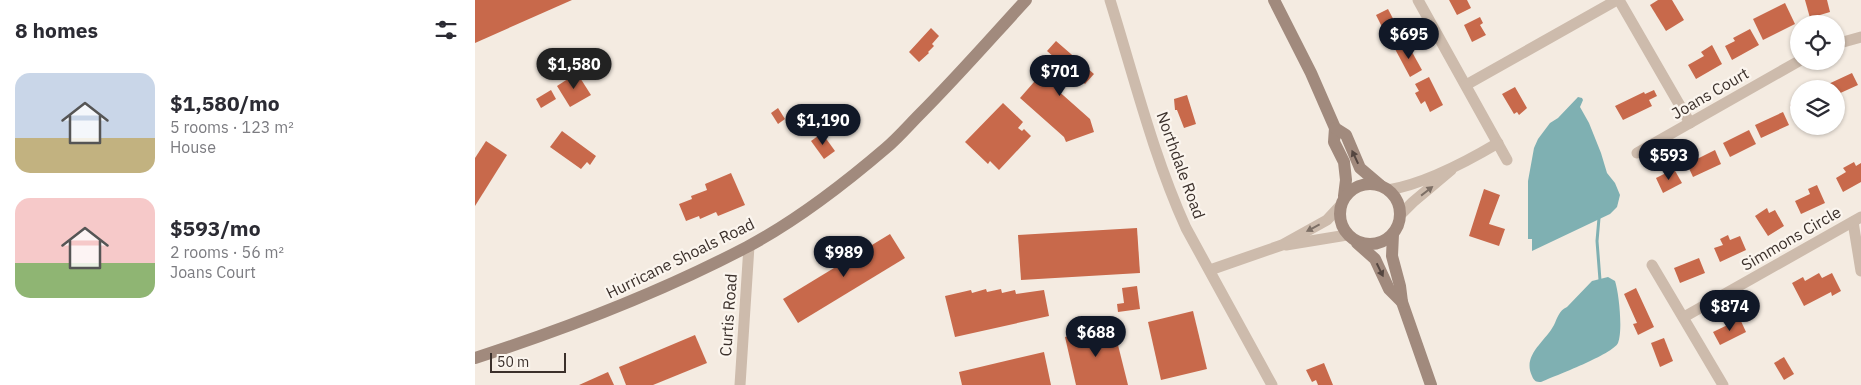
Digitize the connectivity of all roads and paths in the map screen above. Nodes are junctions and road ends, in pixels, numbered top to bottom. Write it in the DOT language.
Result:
graph roads {
  1 [pos="1026,0"];
  2 [pos="1111,0"];
  3 [pos="1274,0"];
  4 [pos="1418,0"];
  5 [pos="1618,0"];
  6 [pos="1861,37"];
  7 [pos="1845,41"];
  8 [pos="1790,66"];
  9 [pos="1465,85"];
  10 [pos="1690,123"];
  11 [pos="1335,128"];
  12 [pos="1498,143"];
  13 [pos="1637,153"];
  14 [pos="1507,160"];
  15 [pos="1455,168"];
  16 [pos="1384,187"];
  17 [pos="1342,201"];
  18 [pos="1400,215"];
  19 [pos="1857,219"];
  20 [pos="1393,234"];
  21 [pos="1351,238"];
  22 [pos="1282,245"];
  23 [pos="749,246"];
  24 [pos="1652,265"];
  25 [pos="1210,270"];
  26 [pos="1861,271"];
  27 [pos="1401,302"];
  28 [pos="1684,318"];
  29 [pos="475,358"];
  30 [pos="741,385"];
  31 [pos="1272,385"];
  32 [pos="1431,385"];
  33 [pos="1723,385"];
  1 -- 23 [label="street, Hurricane Shoals Road"];
  2 -- 25 [label="street, Northdale Road"];
  3 -- 11 [label="street"];
  4 -- 9 [label="street"];
  5 -- 9 [label="street"];
  5 -- 10 [label="street"];
  6 -- 7 [label="street"];
  8 -- 10 [label="street, Joans Court"];
  9 -- 12 [label="street"];
  10 -- 13 [label="street, Joans Court"];
  16 -- 11 [label="street, one-way"];
  11 -- 17 [label="street"];
  12 -- 14 [label="street"];
  12 -- 15 [label="street"];
  15 -- 16 [label="street"];
  18 -- 15 [label="street, one-way"];
  16 -- 17 [label="street"];
  16 -- 18 [label="street"];
  17 -- 21 [label="street"];
  17 -- 22 [label="street, one-way"];
  18 -- 20 [label="street"];
  19 -- 26 [label="street"];
  19 -- 28 [label="street, Simmons Circle"];
  20 -- 21 [label="street"];
  20 -- 27 [label="street"];
  21 -- 22 [label="street"];
  21 -- 27 [label="street, one-way"];
  22 -- 25 [label="street"];
  23 -- 29 [label="street, Hurricane Shoals Road"];
  23 -- 30 [label="street, Curtis Road"];
  24 -- 28 [label="street"];
  25 -- 31 [label="street, Northdale Road"];
  27 -- 32 [label="street"];
  28 -- 33 [label="street"];
}
